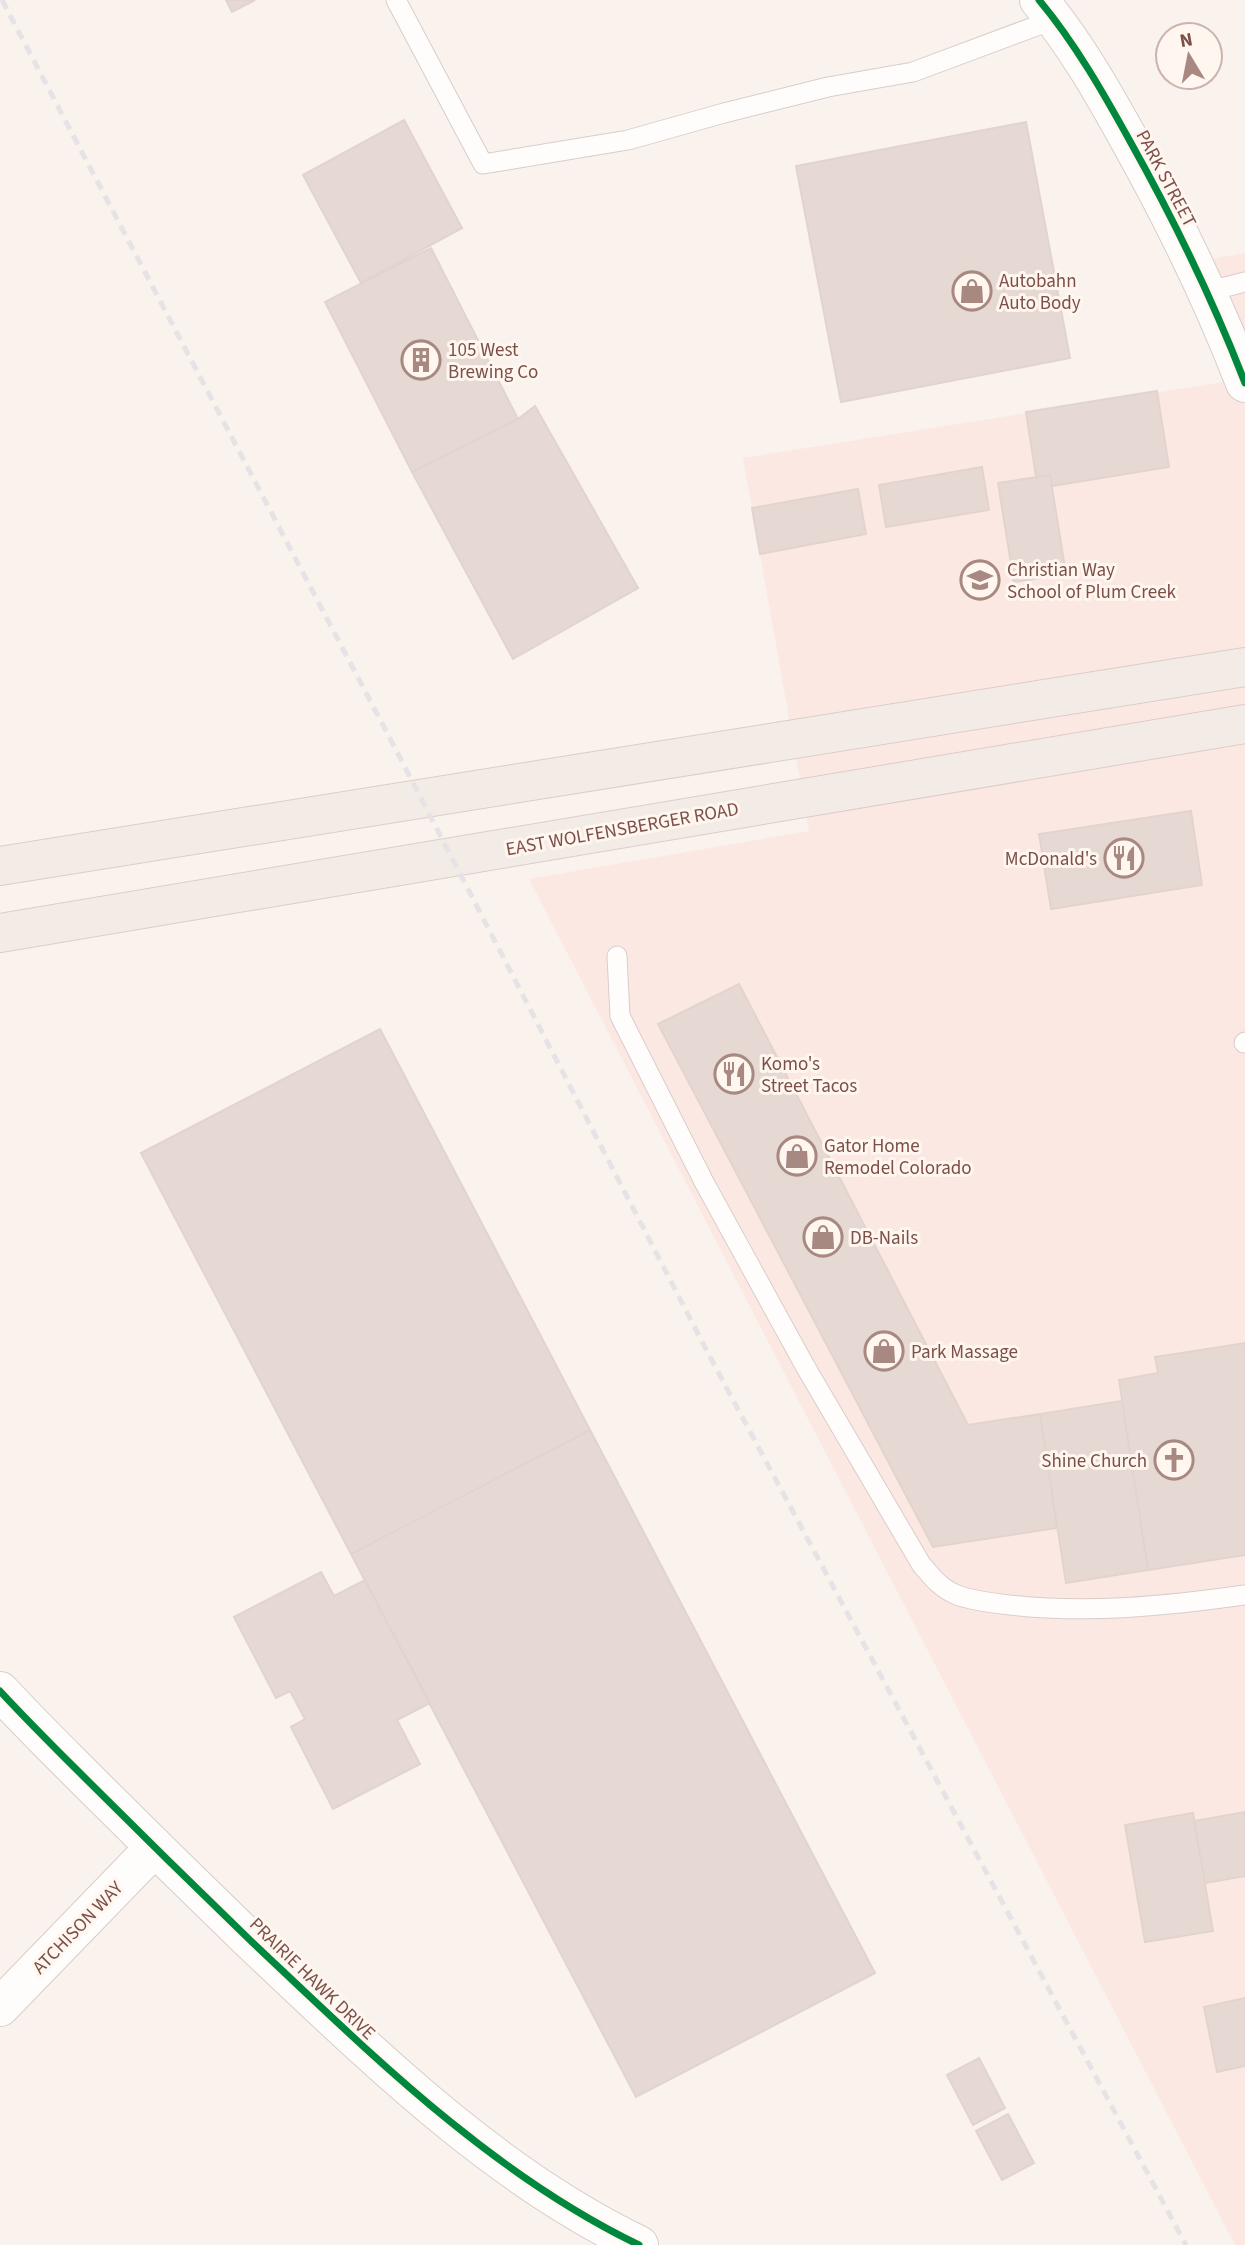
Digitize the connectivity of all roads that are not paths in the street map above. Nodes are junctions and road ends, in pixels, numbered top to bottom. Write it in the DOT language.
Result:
graph roads {
  1 [pos="396,0"];
  2 [pos="1047,10"];
  3 [pos="1245,282"];
  4 [pos="1206,292"];
  5 [pos="1245,383"];
  6 [pos="1245,667"];
  7 [pos="1245,724"];
  8 [pos="0,866"];
  9 [pos="0,933"];
  10 [pos="617,956"];
  11 [pos="1245,1595"];
  12 [pos="0,1691"];
  13 [pos="154,1848"];
  14 [pos="0,2007"];
  15 [pos="639,2245"];
  1 -- 2 [label="lane"];
  2 -- 4 [label="street, PARK STREET"];
  3 -- 4 [label="lane"];
  4 -- 5 [label="street, PARK STREET"];
  6 -- 8 [label="main road"];
  7 -- 9 [label="main road, EAST WOLFENSBERGER ROAD"];
  10 -- 11 [label="lane"];
  12 -- 13 [label="street, PRAIRIE HAWK DRIVE"];
  13 -- 14 [label="street, ATCHISON WAY"];
  13 -- 15 [label="street, PRAIRIE HAWK DRIVE"];
}
